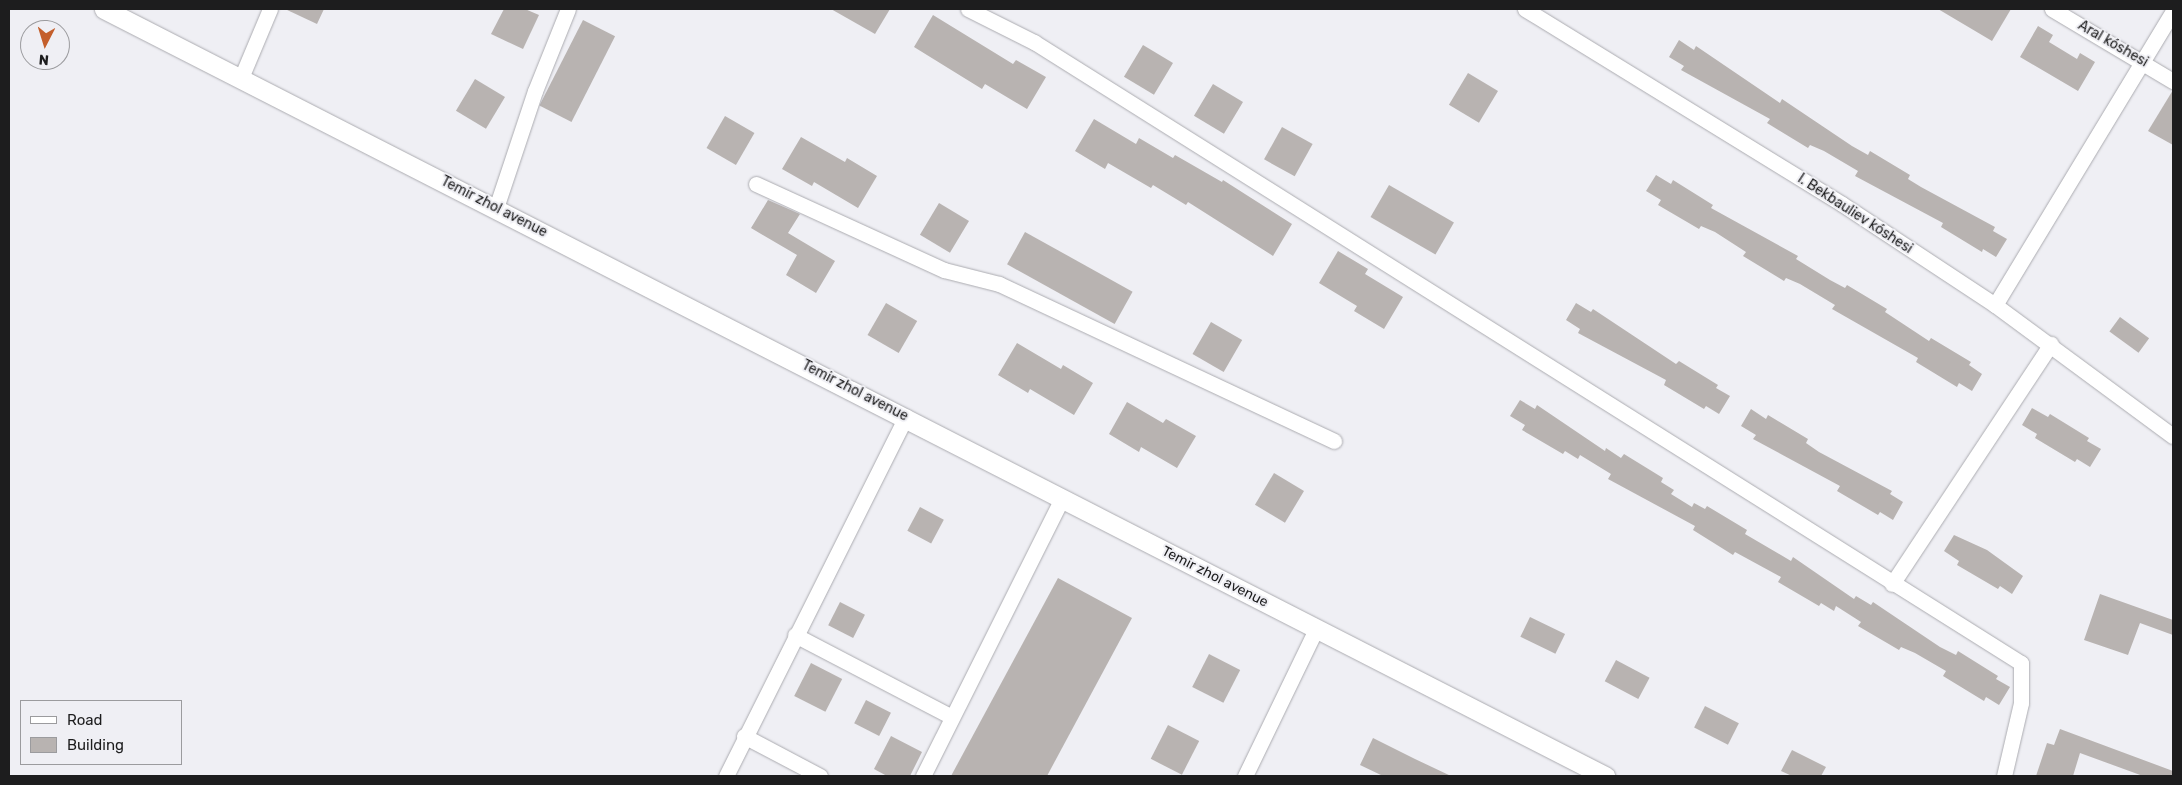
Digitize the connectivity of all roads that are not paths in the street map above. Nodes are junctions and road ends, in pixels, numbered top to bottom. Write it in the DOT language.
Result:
graph roads {
  1 [pos="104,9"];
  2 [pos="270,9"];
  3 [pos="568,9"];
  4 [pos="968,9"];
  5 [pos="1525,9"];
  6 [pos="2052,9"];
  7 [pos="2173,10"];
  8 [pos="2143,61"];
  9 [pos="240,78"];
  10 [pos="2173,81"];
  11 [pos="756,184"];
  12 [pos="496,208"];
  13 [pos="1996,305"];
  14 [pos="2051,344"];
  15 [pos="906,417"];
  16 [pos="2173,436"];
  17 [pos="1334,441"];
  18 [pos="1062,498"];
  19 [pos="1892,584"];
  20 [pos="1316,629"];
  21 [pos="795,635"];
  22 [pos="952,717"];
  23 [pos="744,736"];
  24 [pos="726,776"];
  25 [pos="820,776"];
  26 [pos="923,776"];
  27 [pos="1246,776"];
  28 [pos="1605,776"];
  29 [pos="2004,776"];
  1 -- 9 [label="street, Temir zhol avenue"];
  2 -- 9 [label="street"];
  3 -- 12 [label="street"];
  4 -- 19 [label="street"];
  5 -- 13 [label="street, I. Bekbauliev kóshesi"];
  6 -- 8 [label="street, Aral kóshesi"];
  7 -- 8 [label="street"];
  8 -- 10 [label="street, Aral kóshesi"];
  8 -- 13 [label="street"];
  9 -- 12 [label="street, Temir zhol avenue"];
  11 -- 17 [label="street"];
  12 -- 15 [label="street, Temir zhol avenue"];
  13 -- 14 [label="street, I. Bekbauliev kóshesi"];
  14 -- 16 [label="street, I. Bekbauliev kóshesi"];
  14 -- 19 [label="street"];
  15 -- 18 [label="street, Temir zhol avenue"];
  15 -- 21 [label="street"];
  18 -- 20 [label="street, Temir zhol avenue"];
  18 -- 22 [label="street"];
  19 -- 29 [label="street"];
  20 -- 27 [label="street"];
  20 -- 28 [label="street, Temir zhol avenue"];
  21 -- 22 [label="street"];
  21 -- 23 [label="street"];
  22 -- 26 [label="street"];
  23 -- 24 [label="street"];
  23 -- 25 [label="street"];
}
